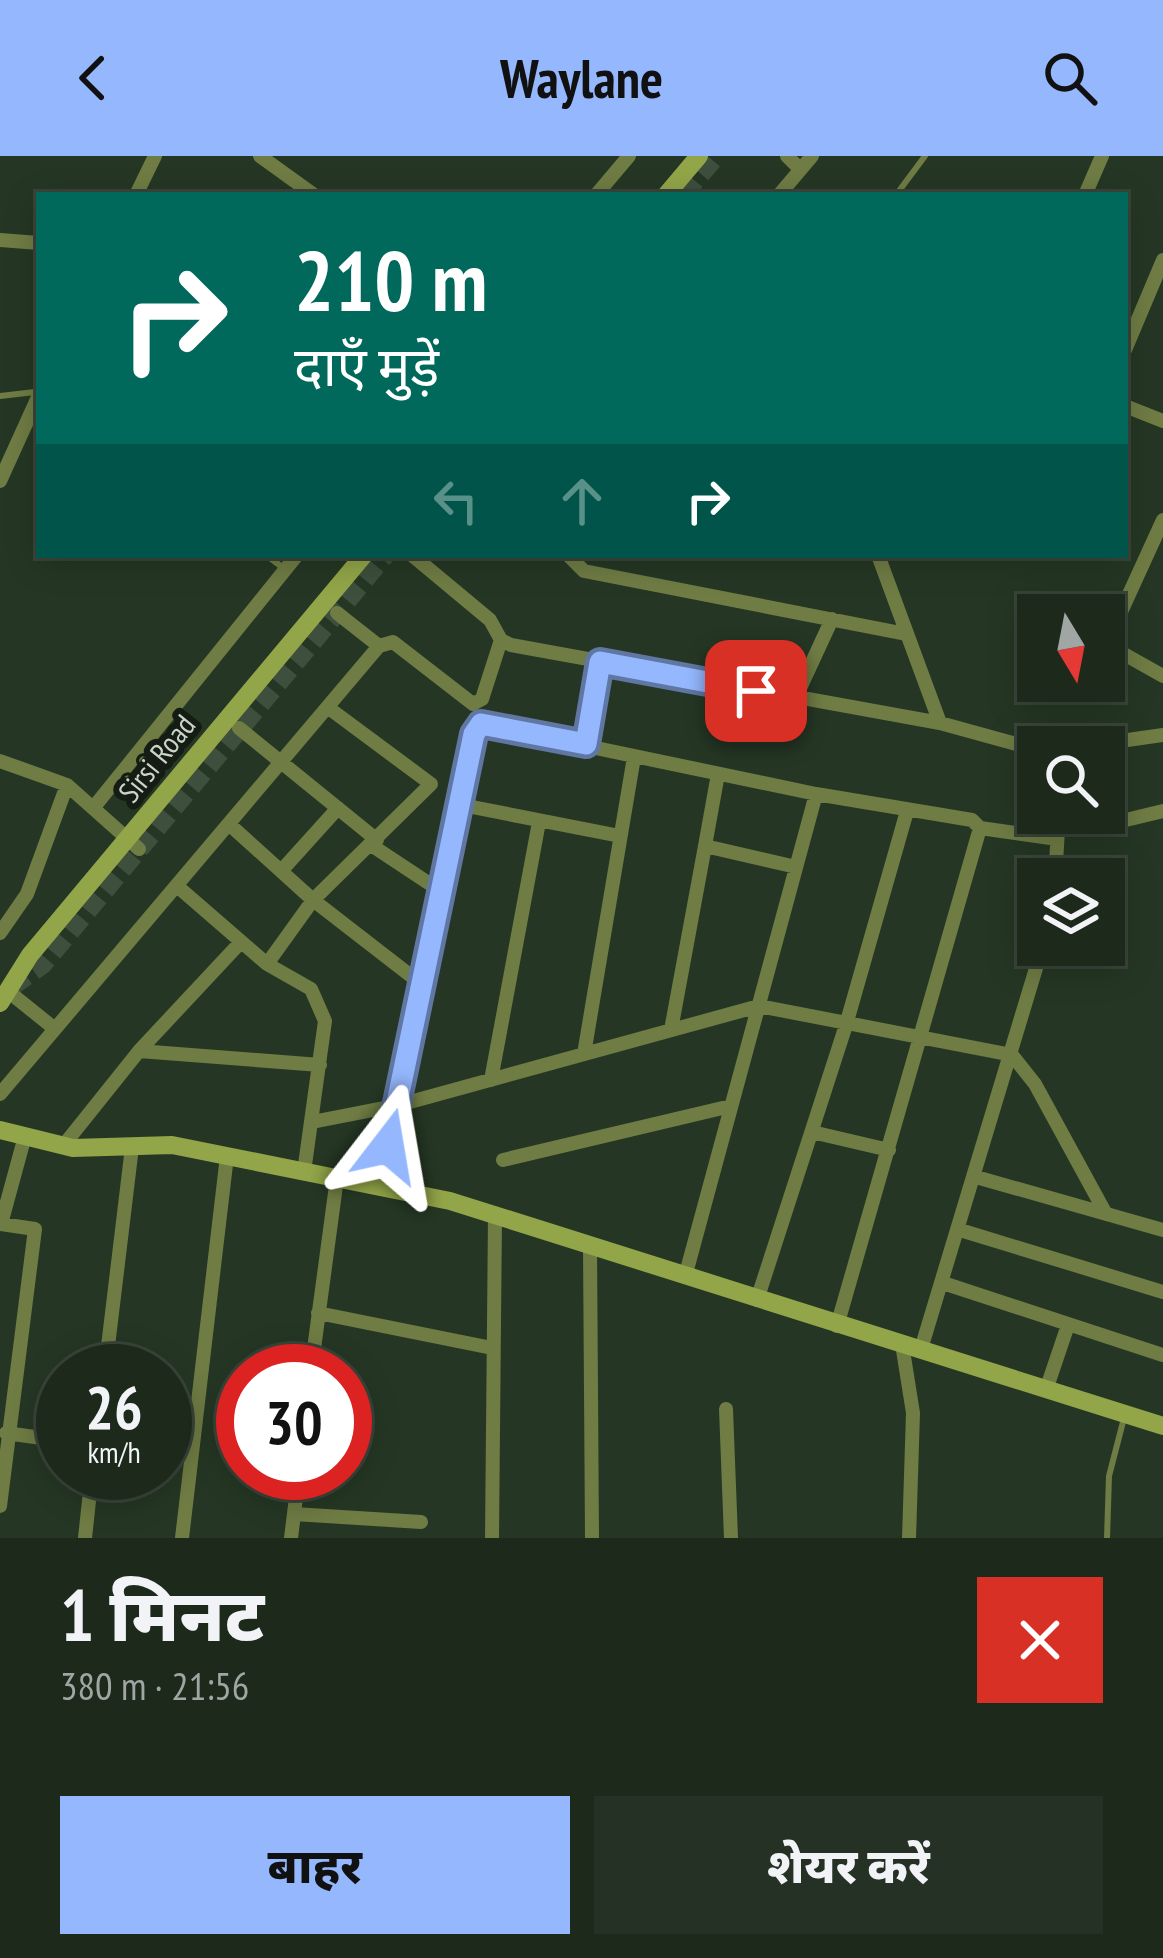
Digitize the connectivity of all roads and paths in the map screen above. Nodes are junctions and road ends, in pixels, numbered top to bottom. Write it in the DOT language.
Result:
graph roads {
  1 [pos="155,156"];
  2 [pos="260,156"];
  3 [pos="628,156"];
  4 [pos="699,156"];
  5 [pos="787,156"];
  6 [pos="812,156"];
  7 [pos="925,156"];
  8 [pos="1102,156"];
  9 [pos="800,169"];
  10 [pos="137,192"];
  11 [pos="310,192"];
  12 [pos="598,192"];
  13 [pos="669,192"];
  14 [pos="781,192"];
  15 [pos="898,192"];
  16 [pos="1086,192"];
  17 [pos="0,240"];
  18 [pos="36,243"];
  19 [pos="1163,260"];
  20 [pos="1128,343"];
  21 [pos="36,394"];
  22 [pos="0,396"];
  23 [pos="36,401"];
  24 [pos="1128,407"];
  25 [pos="1163,421"];
  26 [pos="0,481"];
  27 [pos="1163,520"];
  28 [pos="270,558"];
  29 [pos="294,558"];
  30 [pos="362,558"];
  31 [pos="416,558"];
  32 [pos="571,558"];
  33 [pos="879,558"];
  34 [pos="285,569"];
  35 [pos="1125,603"];
  36 [pos="337,613"];
  37 [pos="832,619"];
  38 [pos="906,634"];
  39 [pos="501,640"];
  40 [pos="380,646"];
  41 [pos="1125,656"];
  42 [pos="600,662"];
  43 [pos="1163,676"];
  44 [pos="796,698"];
  45 [pos="330,709"];
  46 [pos="940,723"];
  47 [pos="239,728"];
  48 [pos="1163,735"];
  49 [pos="1125,740"];
  50 [pos="586,744"];
  51 [pos="1017,745"];
  52 [pos="634,757"];
  53 [pos="0,761"];
  54 [pos="284,764"];
  55 [pos="718,774"];
  56 [pos="68,784"];
  57 [pos="816,794"];
  58 [pos="462,805"];
  59 [pos="94,808"];
  60 [pos="338,808"];
  61 [pos="907,811"];
  62 [pos="1163,811"];
  63 [pos="1125,820"];
  64 [pos="539,822"];
  65 [pos="230,825"];
  66 [pos="1017,827"];
  67 [pos="980,828"];
  68 [pos="620,836"];
  69 [pos="374,843"];
  70 [pos="134,844"];
  71 [pos="705,846"];
  72 [pos="796,867"];
  73 [pos="281,870"];
  74 [pos="177,886"];
  75 [pos="442,892"];
  76 [pos="314,901"];
  77 [pos="0,933"];
  78 [pos="239,944"];
  79 [pos="267,964"];
  80 [pos="1037,966"];
  81 [pos="424,986"];
  82 [pos="4,996"];
  83 [pos="759,1006"];
  84 [pos="846,1024"];
  85 [pos="55,1029"];
  86 [pos="671,1030"];
  87 [pos="923,1039"];
  88 [pos="139,1051"];
  89 [pos="584,1054"];
  90 [pos="1012,1055"];
  91 [pos="320,1065"];
  92 [pos="490,1080"];
  93 [pos="0,1094"];
  94 [pos="399,1105"];
  95 [pos="731,1106"];
  96 [pos="312,1122"];
  97 [pos="0,1130"];
  98 [pos="812,1132"];
  99 [pos="25,1136"];
  100 [pos="63,1146"];
  101 [pos="132,1147"];
  102 [pos="889,1150"];
  103 [pos="227,1156"];
  104 [pos="503,1160"];
  105 [pos="304,1172"];
  106 [pos="976,1177"];
  107 [pos="337,1178"];
  108 [pos="377,1186"];
  109 [pos="1106,1214"];
  110 [pos="495,1215"];
  111 [pos="960,1230"];
  112 [pos="1163,1230"];
  113 [pos="590,1246"];
  114 [pos="685,1277"];
  115 [pos="943,1283"];
  116 [pos="1163,1292"];
  117 [pos="757,1300"];
  118 [pos="318,1313"];
  119 [pos="1068,1324"];
  120 [pos="837,1326"];
  121 [pos="108,1344"];
  122 [pos="314,1344"];
  123 [pos="912,1346"];
  124 [pos="492,1348"];
  125 [pos="1163,1355"];
  126 [pos="6,1387"];
  127 [pos="1046,1390"];
  128 [pos="726,1409"];
  129 [pos="1124,1414"];
  130 [pos="1163,1426"];
  131 [pos="6,1433"];
  132 [pos="36,1437"];
  133 [pos="1,1479"];
  134 [pos="89,1500"];
  135 [pos="296,1500"];
  136 [pos="0,1506"];
  137 [pos="294,1514"];
  138 [pos="421,1522"];
  139 [pos="85,1538"];
  140 [pos="182,1538"];
  141 [pos="291,1538"];
  142 [pos="491,1538"];
  143 [pos="592,1538"];
  144 [pos="730,1538"];
  145 [pos="909,1538"];
  146 [pos="1107,1538"];
  1 -- 10 [label="street"];
  2 -- 11 [label="street"];
  3 -- 12 [label="street"];
  4 -- 13 [label="street"];
  5 -- 9 [label="street"];
  6 -- 9 [label="street"];
  7 -- 15 [label="lane"];
  8 -- 16 [label="street"];
  9 -- 14 [label="street"];
  17 -- 18 [label="street"];
  19 -- 20 [label="street"];
  21 -- 22 [label="lane"];
  23 -- 26 [label="street"];
  24 -- 25 [label="street"];
  27 -- 35 [label="street"];
  28 -- 34 [label="lane"];
  29 -- 34 [label="street"];
  30 -- 70 [label="street, Sirsi Road"];
  31 -- 39 [label="street"];
  32 -- 37 [label="street"];
  33 -- 38 [label="street"];
  34 -- 59 [label="street"];
  36 -- 40 [label="street"];
  37 -- 38 [label="street"];
  37 -- 44 [label="street"];
  38 -- 46 [label="street"];
  39 -- 40 [label="street"];
  39 -- 42 [label="street"];
  40 -- 45 [label="street"];
  41 -- 43 [label="street"];
  42 -- 44 [label="street"];
  42 -- 50 [label="street"];
  44 -- 46 [label="street"];
  45 -- 54 [label="street"];
  45 -- 69 [label="street"];
  46 -- 51 [label="street"];
  47 -- 54 [label="street"];
  48 -- 49 [label="street"];
  50 -- 52 [label="street"];
  50 -- 58 [label="street"];
  52 -- 55 [label="street"];
  52 -- 68 [label="street"];
  53 -- 56 [label="street"];
  54 -- 60 [label="street"];
  54 -- 65 [label="street"];
  55 -- 57 [label="street"];
  55 -- 71 [label="street"];
  56 -- 59 [label="street"];
  56 -- 77 [label="street"];
  57 -- 61 [label="street"];
  57 -- 72 [label="street"];
  58 -- 64 [label="street"];
  58 -- 75 [label="street"];
  59 -- 70 [label="street"];
  60 -- 69 [label="street"];
  60 -- 73 [label="street"];
  61 -- 67 [label="street"];
  61 -- 84 [label="street"];
  62 -- 63 [label="street"];
  64 -- 68 [label="street"];
  64 -- 92 [label="street"];
  65 -- 73 [label="street"];
  65 -- 74 [label="street"];
  66 -- 67 [label="street"];
  67 -- 87 [label="street"];
  68 -- 89 [label="street"];
  69 -- 75 [label="street"];
  69 -- 76 [label="street"];
  70 -- 82 [label="street, Sirsi Road"];
  71 -- 72 [label="street"];
  71 -- 86 [label="street"];
  72 -- 83 [label="street"];
  73 -- 76 [label="street"];
  74 -- 78 [label="street"];
  74 -- 85 [label="street"];
  75 -- 81 [label="street"];
  76 -- 79 [label="street"];
  76 -- 81 [label="street"];
  78 -- 79 [label="street"];
  78 -- 88 [label="street"];
  79 -- 91 [label="street"];
  80 -- 90 [label="street"];
  81 -- 94 [label="street"];
  82 -- 85 [label="street"];
  83 -- 84 [label="street"];
  83 -- 86 [label="street"];
  83 -- 95 [label="street"];
  84 -- 87 [label="street"];
  84 -- 98 [label="street"];
  85 -- 93 [label="street"];
  86 -- 89 [label="street"];
  87 -- 90 [label="street"];
  87 -- 102 [label="street"];
  88 -- 91 [label="street"];
  88 -- 100 [label="street"];
  89 -- 92 [label="street"];
  90 -- 106 [label="street"];
  90 -- 109 [label="street"];
  91 -- 96 [label="street"];
  92 -- 94 [label="street"];
  94 -- 96 [label="street"];
  94 -- 108 [label="street"];
  95 -- 104 [label="street"];
  95 -- 114 [label="street"];
  96 -- 105 [label="street"];
  97 -- 99 [label="street"];
  98 -- 102 [label="street"];
  98 -- 117 [label="street"];
  99 -- 100 [label="street"];
  99 -- 126 [label="street"];
  100 -- 101 [label="street"];
  101 -- 103 [label="street"];
  101 -- 121 [label="street"];
  102 -- 120 [label="street"];
  103 -- 105 [label="street"];
  103 -- 140 [label="street"];
  105 -- 107 [label="street"];
  106 -- 109 [label="street"];
  106 -- 111 [label="street"];
  107 -- 108 [label="street"];
  107 -- 118 [label="street"];
  108 -- 110 [label="street"];
  109 -- 112 [label="street"];
  110 -- 113 [label="street"];
  110 -- 124 [label="street"];
  111 -- 115 [label="street"];
  111 -- 116 [label="street"];
  113 -- 114 [label="street"];
  113 -- 143 [label="street"];
  114 -- 117 [label="street"];
  115 -- 119 [label="street"];
  115 -- 123 [label="street"];
  117 -- 120 [label="street"];
  118 -- 122 [label="street"];
  118 -- 124 [label="street"];
  119 -- 125 [label="street"];
  119 -- 127 [label="street"];
  120 -- 123 [label="street"];
  123 -- 127 [label="street"];
  123 -- 145 [label="street"];
  124 -- 142 [label="street"];
  126 -- 131 [label="street"];
  127 -- 129 [label="street"];
  128 -- 144 [label="street"];
  129 -- 130 [label="street"];
  129 -- 146 [label="lane"];
  131 -- 132 [label="street"];
  131 -- 133 [label="street"];
  133 -- 136 [label="street"];
  134 -- 139 [label="street"];
  135 -- 137 [label="street"];
  137 -- 138 [label="street"];
  137 -- 141 [label="street"];
}
